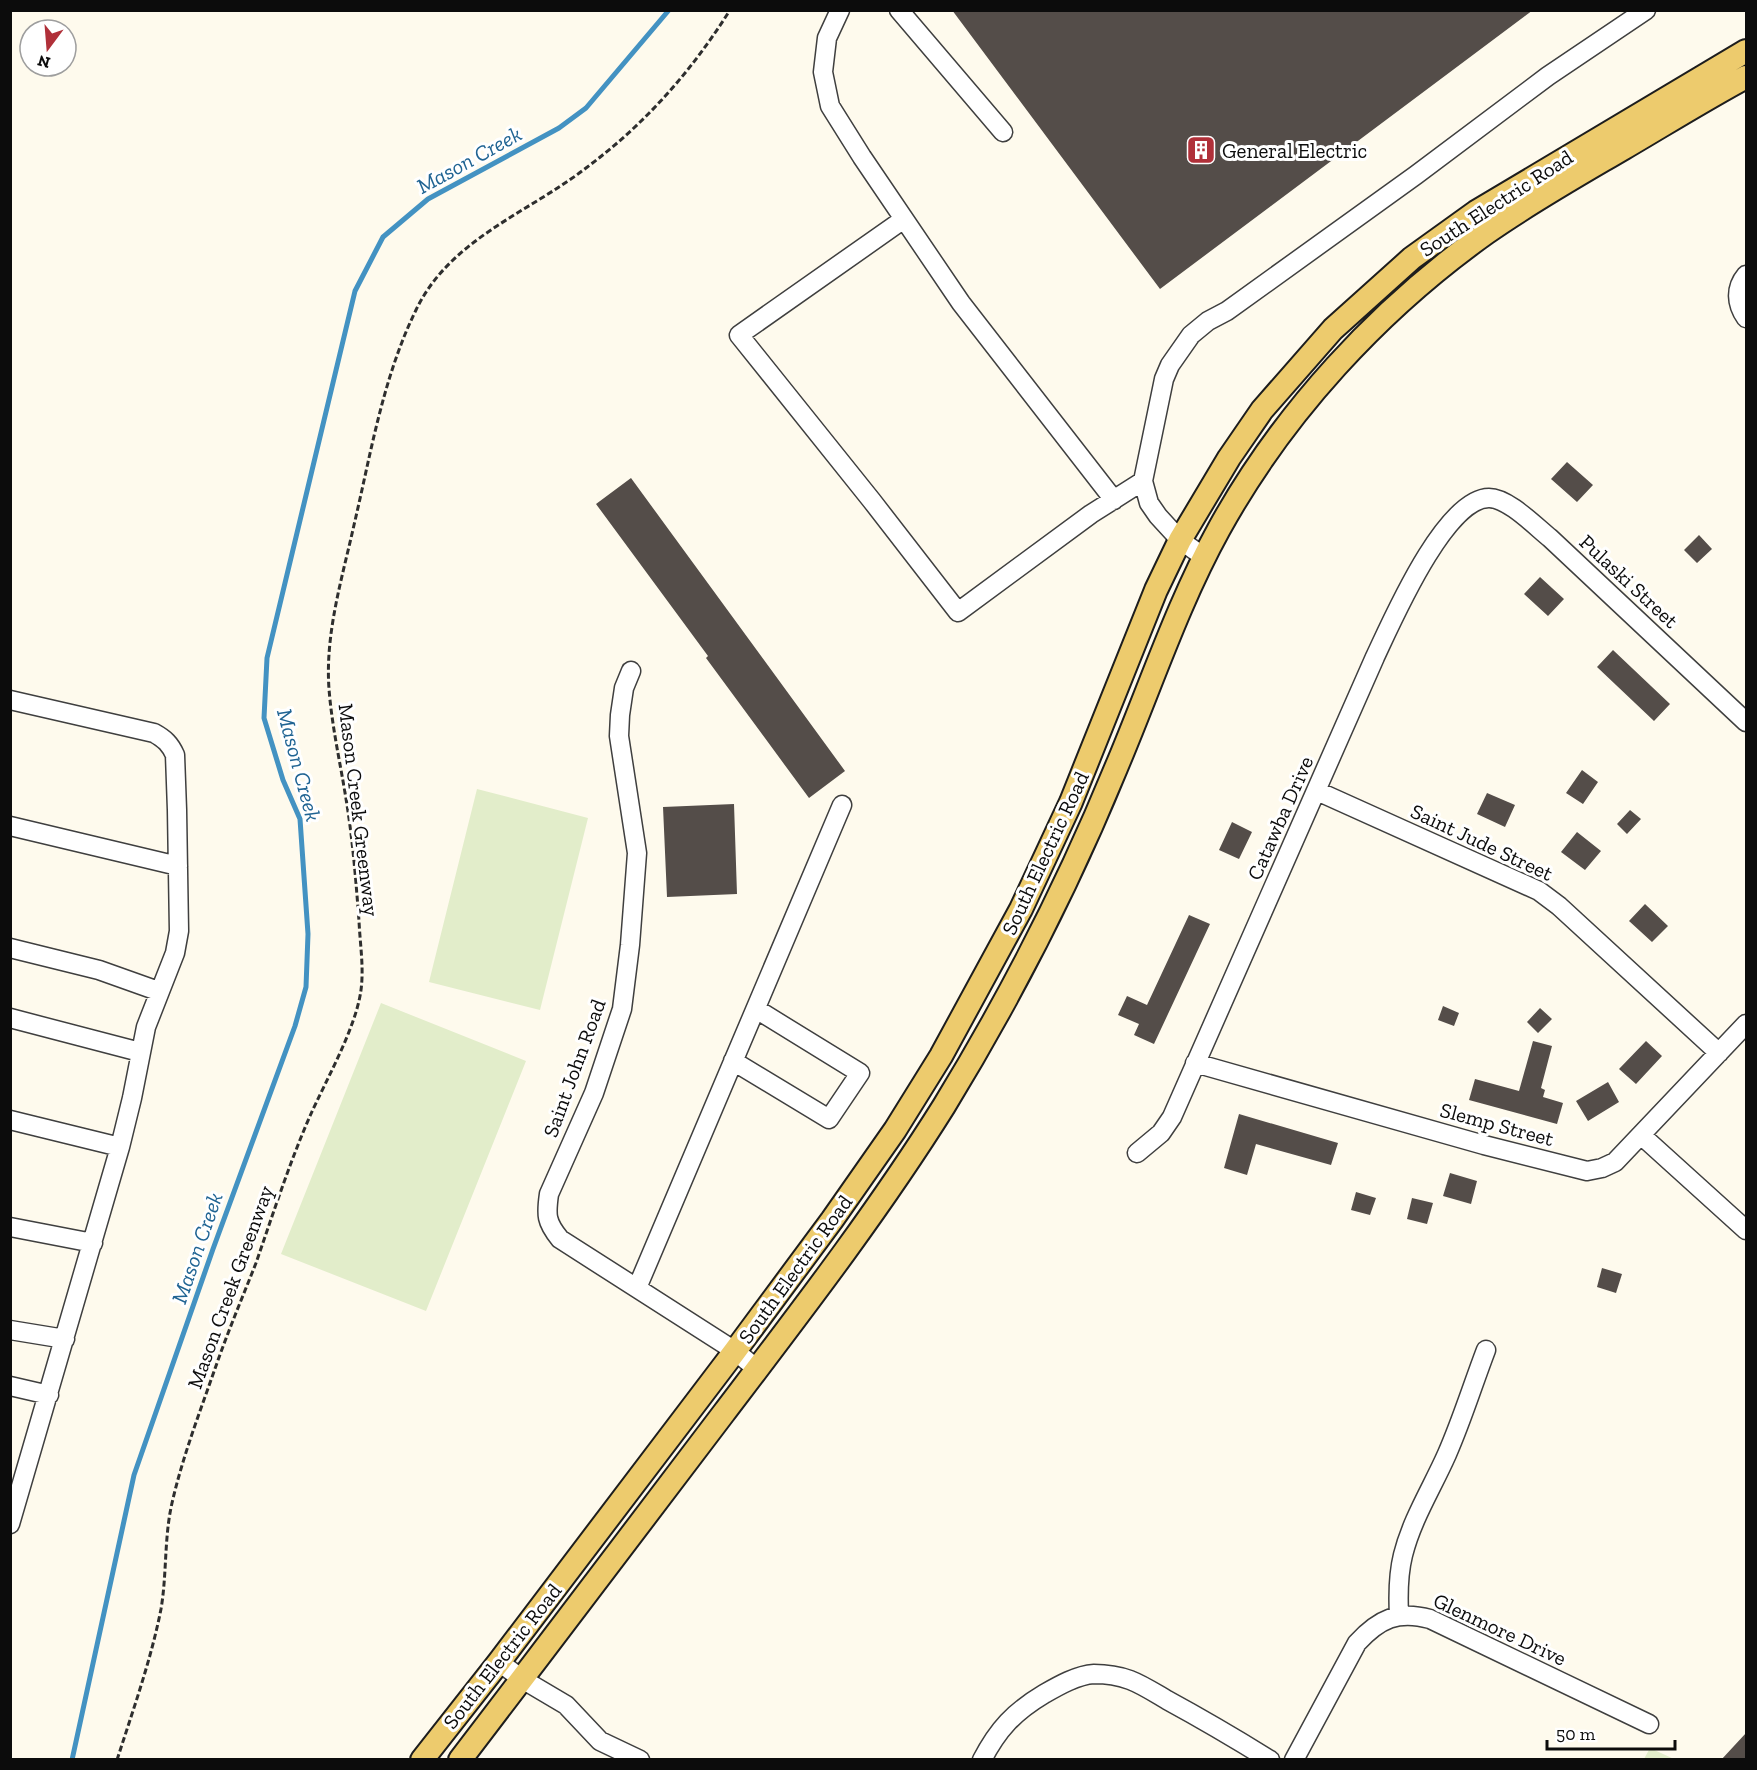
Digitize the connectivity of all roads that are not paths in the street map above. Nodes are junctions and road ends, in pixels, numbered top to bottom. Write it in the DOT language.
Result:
graph roads {
  1 [pos="840,10"];
  2 [pos="899,10"];
  3 [pos="1646,10"];
  4 [pos="1746,51"];
  5 [pos="1746,77"];
  6 [pos="1003,132"];
  7 [pos="904,219"];
  8 [pos="1746,275"];
  9 [pos="1746,318"];
  10 [pos="1143,481"];
  11 [pos="1114,500"];
  12 [pos="1470,504"];
  13 [pos="1180,540"];
  14 [pos="1204,557"];
  15 [pos="632,671"];
  16 [pos="10,700"];
  17 [pos="1746,722"];
  18 [pos="1317,791"];
  19 [pos="842,805"];
  20 [pos="10,826"];
  21 [pos="178,866"];
  22 [pos="10,948"];
  23 [pos="158,991"];
  24 [pos="756,1010"];
  25 [pos="10,1018"];
  26 [pos="1746,1024"];
  27 [pos="140,1052"];
  28 [pos="1719,1053"];
  29 [pos="734,1061"];
  30 [pos="1196,1063"];
  31 [pos="10,1120"];
  32 [pos="1641,1135"];
  33 [pos="120,1147"];
  34 [pos="1137,1153"];
  35 [pos="10,1227"];
  36 [pos="1746,1230"];
  37 [pos="93,1243"];
  38 [pos="637,1288"];
  39 [pos="10,1330"];
  40 [pos="65,1339"];
  41 [pos="1486,1350"];
  42 [pos="735,1351"];
  43 [pos="757,1369"];
  44 [pos="10,1386"];
  45 [pos="49,1395"];
  46 [pos="10,1524"];
  47 [pos="1399,1615"];
  48 [pos="499,1662"];
  49 [pos="522,1679"];
  50 [pos="1649,1724"];
  51 [pos="422,1760"];
  52 [pos="460,1760"];
  53 [pos="640,1760"];
  54 [pos="982,1760"];
  55 [pos="1270,1760"];
  56 [pos="1294,1760"];
  1 -- 7 [label="street"];
  2 -- 6 [label="street"];
  3 -- 10 [label="street"];
  4 -- 13 [label="main road, South Electric Road"];
  5 -- 14 [label="main road, South Electric Road"];
  7 -- 11 [label="street"];
  7 -- 11 [label="street"];
  8 -- 9 [label="street"];
  10 -- 11 [label="street"];
  10 -- 13 [label="street"];
  12 -- 17 [label="street, Pulaski Street"];
  12 -- 18 [label="street, Catawba Drive"];
  13 -- 14 [label="street"];
  13 -- 42 [label="main road, South Electric Road"];
  14 -- 43 [label="main road, South Electric Road"];
  15 -- 38 [label="street, Saint John Road"];
  16 -- 21 [label="street"];
  18 -- 28 [label="street, Saint Jude Street"];
  18 -- 30 [label="street, Catawba Drive"];
  19 -- 24 [label="street"];
  20 -- 21 [label="street"];
  21 -- 23 [label="street"];
  22 -- 23 [label="street"];
  23 -- 27 [label="street"];
  24 -- 29 [label="street"];
  24 -- 29 [label="street"];
  25 -- 27 [label="street"];
  26 -- 28 [label="street"];
  27 -- 33 [label="street"];
  28 -- 32 [label="street"];
  29 -- 38 [label="street"];
  30 -- 32 [label="street, Slemp Street"];
  30 -- 34 [label="street, Catawba Drive"];
  31 -- 33 [label="street"];
  32 -- 36 [label="street"];
  33 -- 37 [label="street"];
  35 -- 37 [label="street"];
  37 -- 40 [label="street"];
  38 -- 42 [label="street, Saint John Road"];
  39 -- 40 [label="street"];
  40 -- 45 [label="street"];
  41 -- 47 [label="street"];
  42 -- 43 [label="street, Saint John Road"];
  42 -- 48 [label="main road, South Electric Road"];
  43 -- 49 [label="main road, South Electric Road"];
  44 -- 45 [label="street"];
  45 -- 46 [label="street"];
  47 -- 50 [label="street, Glenmore Drive"];
  47 -- 56 [label="street, Glenmore Drive"];
  48 -- 49 [label="street"];
  48 -- 51 [label="main road, South Electric Road"];
  49 -- 52 [label="main road, South Electric Road"];
  49 -- 53 [label="street"];
  54 -- 55 [label="street"];
}
